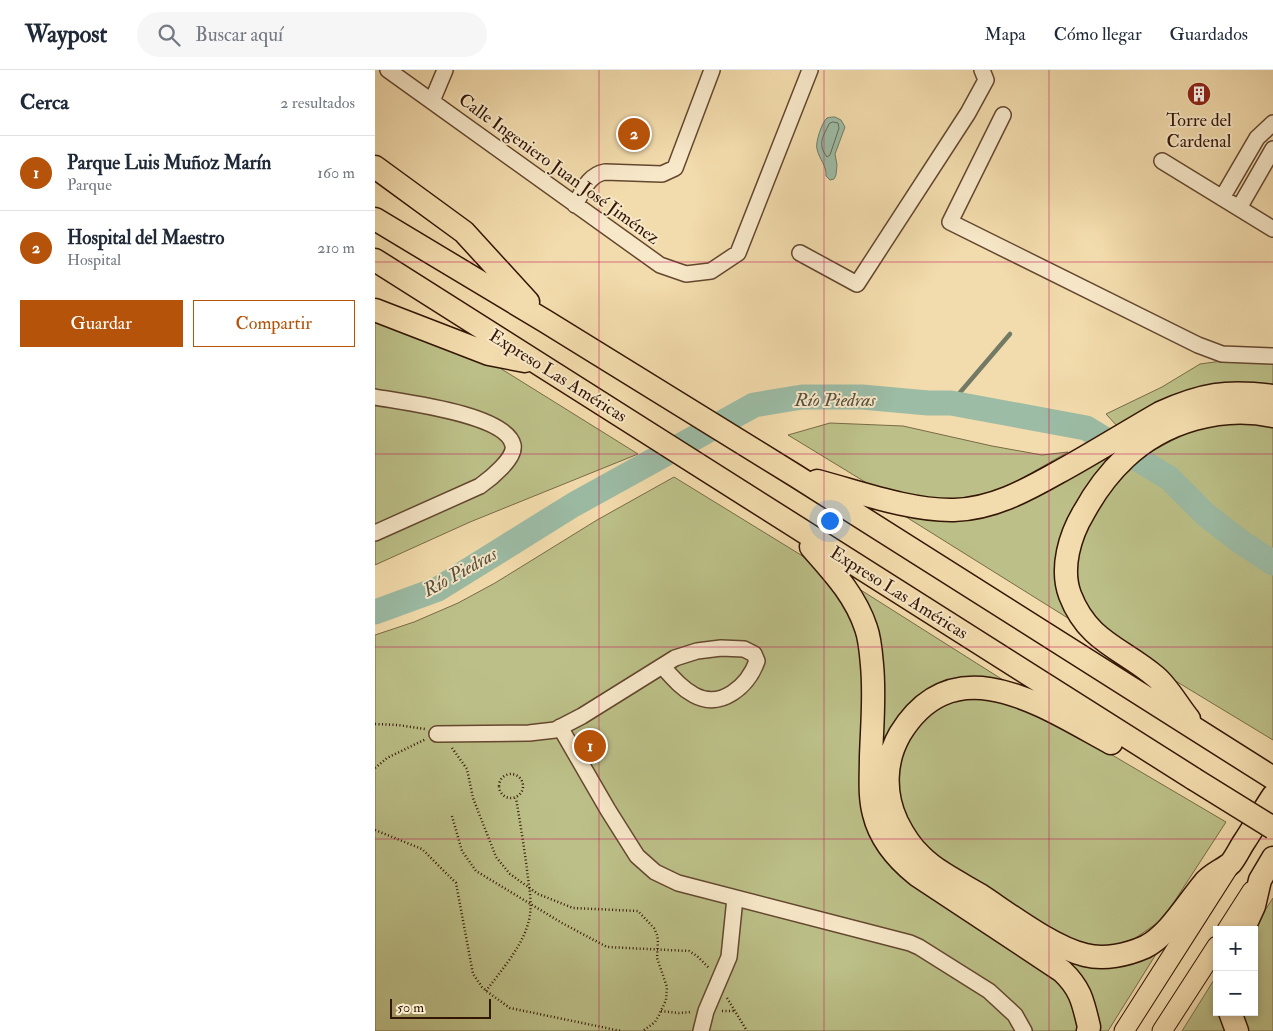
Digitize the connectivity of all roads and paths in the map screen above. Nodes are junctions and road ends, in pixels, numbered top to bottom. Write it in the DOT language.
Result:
graph roads {
  1 [pos="388,70"];
  2 [pos="445,70"];
  3 [pos="712,70"];
  4 [pos="810,70"];
  5 [pos="983,70"];
  6 [pos="432,101"];
  7 [pos="1003,115"];
  8 [pos="1273,123"];
  9 [pos="1273,149"];
  10 [pos="1162,160"];
  11 [pos="375,167"];
  12 [pos="1222,198"];
  13 [pos="575,205"];
  14 [pos="1239,208"];
  15 [pos="375,219"];
  16 [pos="1273,229"];
  17 [pos="800,253"];
  18 [pos="375,260"];
  19 [pos="375,310"];
  20 [pos="545,321"];
  21 [pos="1273,356"];
  22 [pos="539,364"];
  23 [pos="1273,396"];
  24 [pos="375,397"];
  25 [pos="1273,416"];
  26 [pos="1157,425"];
  27 [pos="796,476"];
  28 [pos="791,525"];
  29 [pos="375,533"];
  30 [pos="662,666"];
  31 [pos="375,724"];
  32 [pos="560,727"];
  33 [pos="437,734"];
  34 [pos="1205,736"];
  35 [pos="375,768"];
  36 [pos="1186,774"];
  37 [pos="1273,778"];
  38 [pos="1273,796"];
  39 [pos="517,798"];
  40 [pos="452,816"];
  41 [pos="1273,828"];
  42 [pos="375,830"];
  43 [pos="1273,858"];
  44 [pos="1232,862"];
  45 [pos="1260,880"];
  46 [pos="529,888"];
  47 [pos="735,898"];
  48 [pos="531,905"];
  49 [pos="1230,926"];
  50 [pos="1245,926"];
  51 [pos="658,949"];
  52 [pos="1213,952"];
  53 [pos="718,983"];
  54 [pos="485,991"];
  55 [pos="1231,1016"];
  56 [pos="621,1031"];
  57 [pos="643,1031"];
  58 [pos="701,1031"];
  59 [pos="747,1031"];
  60 [pos="1024,1031"];
  61 [pos="1088,1031"];
  62 [pos="1124,1031"];
  63 [pos="1162,1031"];
  64 [pos="1237,1031"];
  1 -- 6 [label="street, Calle Ingeniero Juan José Jiménez"];
  2 -- 6 [label="street"];
  3 -- 13 [label="street"];
  4 -- 13 [label="street, Calle Ingeniero Juan José Jiménez"];
  5 -- 17 [label="street"];
  6 -- 13 [label="street, Calle Ingeniero Juan José Jiménez"];
  7 -- 21 [label="street"];
  8 -- 12 [label="street"];
  9 -- 14 [label="street"];
  10 -- 12 [label="street"];
  11 -- 20 [label="highway"];
  12 -- 14 [label="street"];
  14 -- 16 [label="street"];
  15 -- 20 [label="highway"];
  18 -- 22 [label="highway, Expreso Las Américas"];
  19 -- 22 [label="highway"];
  20 -- 27 [label="highway"];
  22 -- 28 [label="highway, Expreso Las Américas"];
  23 -- 26 [label="highway"];
  24 -- 29 [label="street"];
  25 -- 26 [label="highway"];
  26 -- 27 [label="highway"];
  26 -- 34 [label="highway"];
  27 -- 34 [label="highway"];
  28 -- 36 [label="highway, Expreso Las Américas"];
  28 -- 61 [label="highway"];
  30 -- 30 [label="street"];
  30 -- 32 [label="street"];
  31 -- 33 [label="path"];
  32 -- 33 [label="street"];
  32 -- 47 [label="street"];
  33 -- 35 [label="path"];
  33 -- 46 [label="path"];
  34 -- 37 [label="highway"];
  36 -- 41 [label="highway, Expreso Las Américas, bridge"];
  36 -- 44 [label="highway"];
  38 -- 44 [label="highway"];
  39 -- 39 [label="path"];
  39 -- 46 [label="path"];
  40 -- 48 [label="path"];
  42 -- 54 [label="path"];
  43 -- 45 [label="highway"];
  44 -- 62 [label="main road"];
  45 -- 49 [label="main road"];
  45 -- 50 [label="highway"];
  46 -- 48 [label="path"];
  46 -- 51 [label="path"];
  47 -- 53 [label="street"];
  47 -- 60 [label="street"];
  48 -- 51 [label="path"];
  48 -- 54 [label="path"];
  51 -- 53 [label="path"];
  51 -- 57 [label="path"];
  52 -- 63 [label="main road"];
  53 -- 58 [label="street"];
  53 -- 59 [label="path"];
  54 -- 56 [label="path"];
  55 -- 64 [label="highway"];
}
